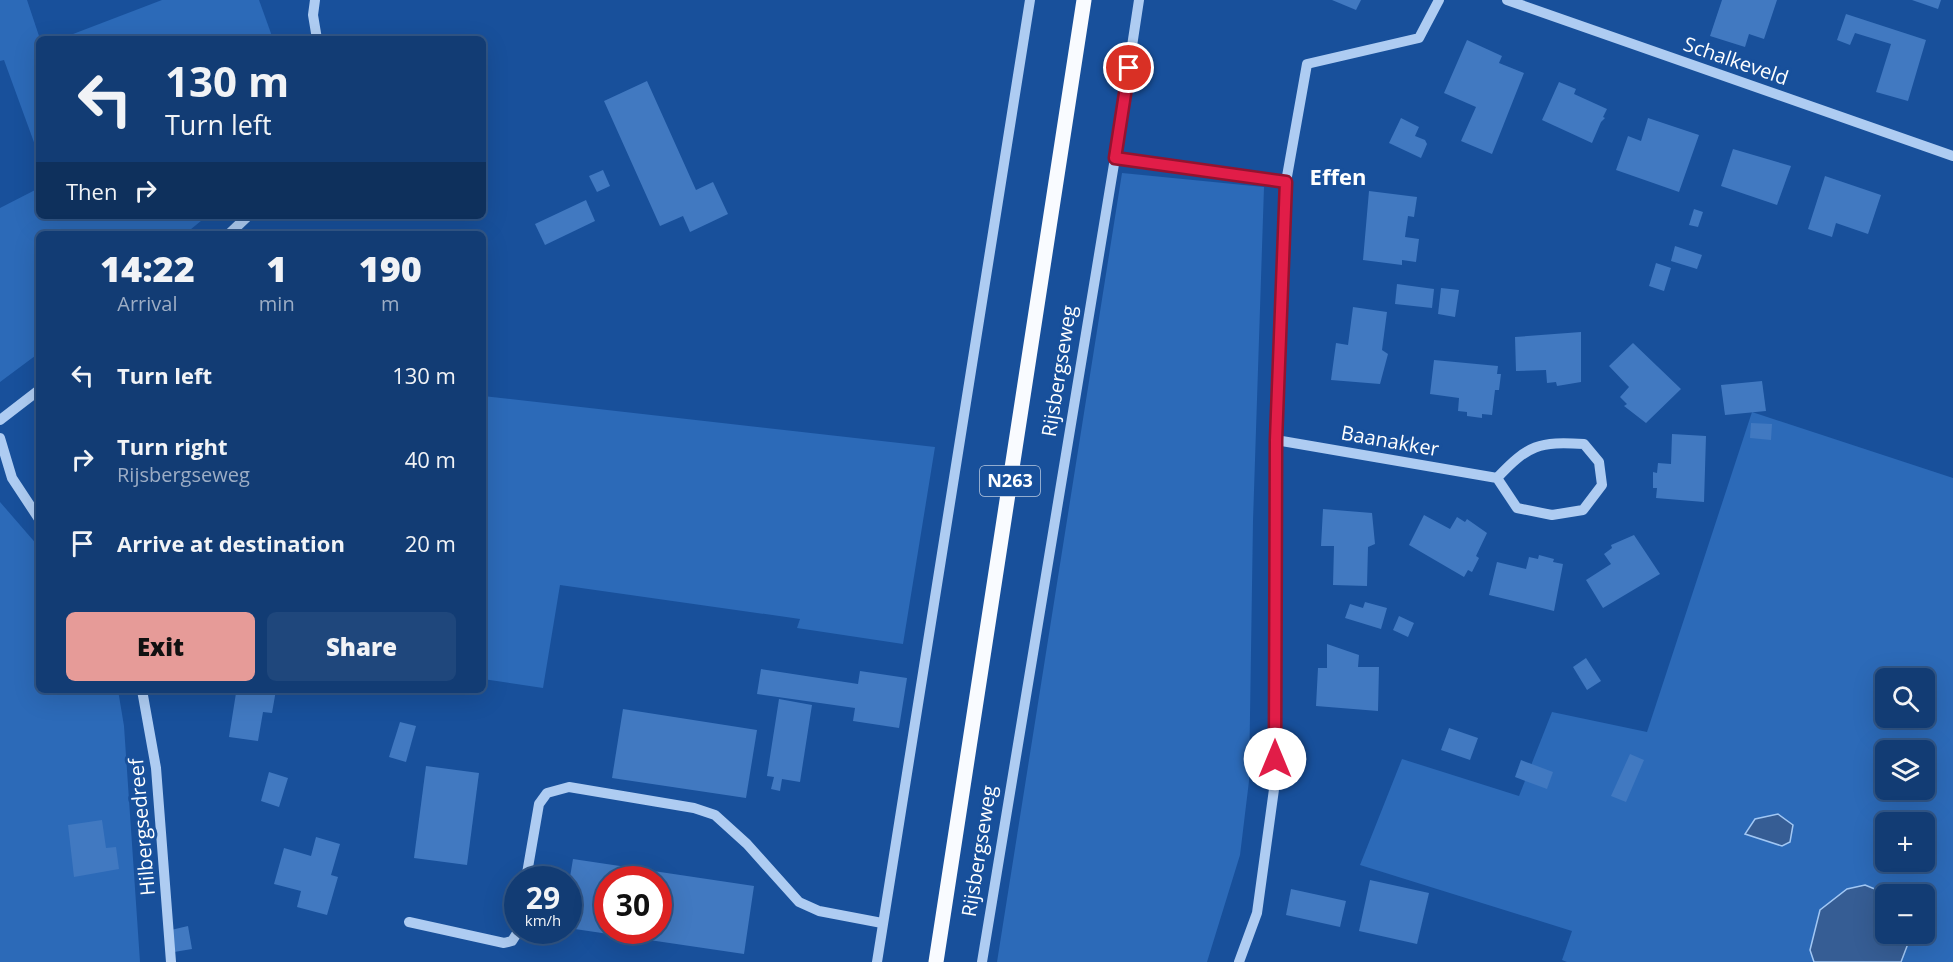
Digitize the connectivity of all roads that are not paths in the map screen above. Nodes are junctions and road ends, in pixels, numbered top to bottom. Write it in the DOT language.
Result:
graph roads {
  1 [pos="315,0"];
  2 [pos="1030,0"];
  3 [pos="1084,0"];
  4 [pos="1139,0"];
  5 [pos="1439,0"];
  6 [pos="1508,0"];
  7 [pos="317,36"];
  8 [pos="1953,143"];
  9 [pos="1951,155"];
  10 [pos="1115,158"];
  11 [pos="1286,182"];
  12 [pos="245,219"];
  13 [pos="232,231"];
  14 [pos="36,392"];
  15 [pos="0,420"];
  16 [pos="0,438"];
  17 [pos="1276,440"];
  18 [pos="1497,478"];
  19 [pos="36,514"];
  20 [pos="143,693"];
  21 [pos="528,866"];
  22 [pos="408,922"];
  23 [pos="882,923"];
  24 [pos="504,943"];
  25 [pos="171,962"];
  26 [pos="877,962"];
  27 [pos="936,962"];
  28 [pos="982,962"];
  29 [pos="1239,962"];
  1 -- 7 [label="street"];
  2 -- 23 [label="street"];
  3 -- 27 [label="main road, Rijsbergseweg / N263"];
  4 -- 10 [label="street, Rijsbergseweg"];
  5 -- 11 [label="street"];
  6 -- 9 [label="street, Schalkeveld"];
  8 -- 9 [label="street"];
  10 -- 11 [label="street"];
  10 -- 28 [label="street, Rijsbergseweg"];
  11 -- 17 [label="street"];
  12 -- 13 [label="street"];
  14 -- 15 [label="street"];
  16 -- 19 [label="street"];
  17 -- 18 [label="street, Baanakker"];
  17 -- 29 [label="street"];
  18 -- 18 [label="street"];
  20 -- 25 [label="street, Hilbergsedreef"];
  21 -- 23 [label="street"];
  22 -- 24 [label="street"];
  23 -- 26 [label="street"];
}
